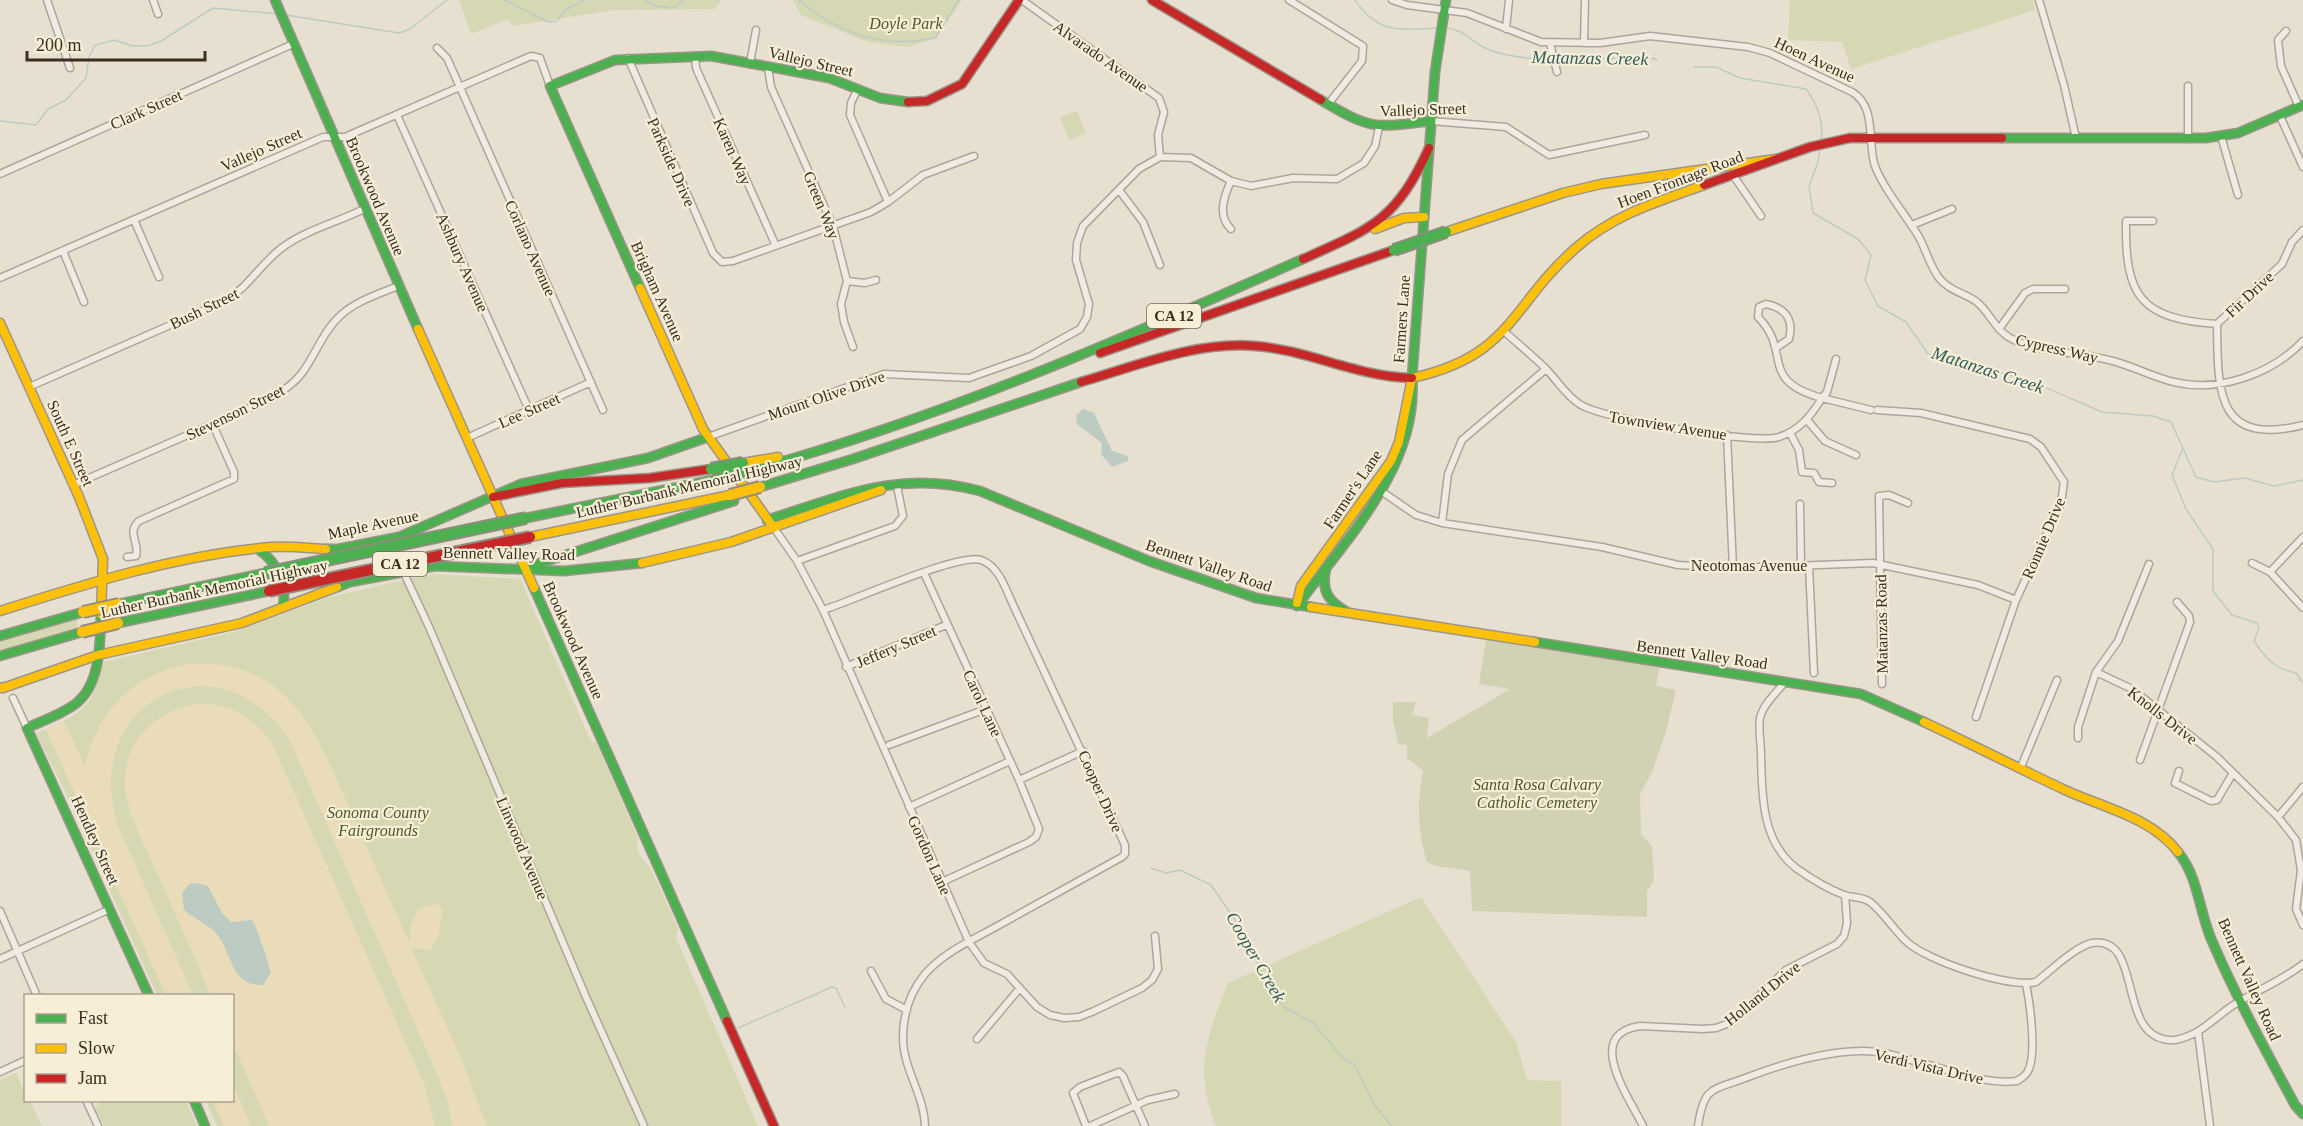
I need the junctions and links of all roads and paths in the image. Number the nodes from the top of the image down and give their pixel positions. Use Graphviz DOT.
graph roads {
  1 [pos="47,0"];
  2 [pos="153,0"];
  3 [pos="1021,0"];
  4 [pos="1152,0"];
  5 [pos="1289,0"];
  6 [pos="1392,0"];
  7 [pos="1509,0"];
  8 [pos="1585,0"];
  9 [pos="2039,0"];
  10 [pos="275,2"];
  11 [pos="1445,4"];
  12 [pos="158,15"];
  13 [pos="1506,29"];
  14 [pos="756,30"];
  15 [pos="2286,31"];
  16 [pos="1550,43"];
  17 [pos="1584,43"];
  18 [pos="293,44"];
  19 [pos="437,48"];
  20 [pos="536,56"];
  21 [pos="695,56"];
  22 [pos="628,58"];
  23 [pos="750,63"];
  24 [pos="768,66"];
  25 [pos="70,68"];
  26 [pos="1556,69"];
  27 [pos="550,86"];
  28 [pos="2188,86"];
  29 [pos="459,87"];
  30 [pos="858,88"];
  31 [pos="1329,104"];
  32 [pos="2301,106"];
  33 [pos="398,115"];
  34 [pos="2280,116"];
  35 [pos="1431,121"];
  36 [pos="1378,127"];
  37 [pos="1645,135"];
  38 [pos="2221,136"];
  39 [pos="334,137"];
  40 [pos="1871,138"];
  41 [pos="2076,138"];
  42 [pos="2188,139"];
  43 [pos="1429,148"];
  44 [pos="974,156"];
  45 [pos="1160,157"];
  46 [pos="1776,159"];
  47 [pos="2303,167"];
  48 [pos="0,174"];
  49 [pos="1733,175"];
  50 [pos="1231,181"];
  51 [pos="1119,190"];
  52 [pos="2238,195"];
  53 [pos="888,202"];
  54 [pos="364,209"];
  55 [pos="1952,209"];
  56 [pos="1761,216"];
  57 [pos="1424,217"];
  58 [pos="134,220"];
  59 [pos="2153,221"];
  60 [pos="1912,225"];
  61 [pos="833,226"];
  62 [pos="1231,229"];
  63 [pos="2303,230"];
  64 [pos="1352,237"];
  65 [pos="776,246"];
  66 [pos="63,251"];
  67 [pos="1160,265"];
  68 [pos="159,277"];
  69 [pos="0,278"];
  70 [pos="876,280"];
  71 [pos="848,281"];
  72 [pos="398,286"];
  73 [pos="2065,289"];
  74 [pos="84,302"];
  75 [pos="2217,324"];
  76 [pos="0,325"];
  77 [pos="1999,329"];
  78 [pos="1505,332"];
  79 [pos="2303,341"];
  80 [pos="853,347"];
  81 [pos="1776,348"];
  82 [pos="1836,359"];
  83 [pos="1546,369"];
  84 [pos="1412,378"];
  85 [pos="591,382"];
  86 [pos="2218,383"];
  87 [pos="29,387"];
  88 [pos="992,388"];
  89 [pos="1822,398"];
  90 [pos="529,410"];
  91 [pos="603,410"];
  92 [pos="1808,420"];
  93 [pos="213,425"];
  94 [pos="2303,425"];
  95 [pos="1790,433"];
  96 [pos="1726,435"];
  97 [pos="708,437"];
  98 [pos="467,438"];
  99 [pos="1856,455"];
  100 [pos="746,467"];
  101 [pos="915,481"];
  102 [pos="1832,483"];
  103 [pos="73,485"];
  104 [pos="897,486"];
  105 [pos="1381,491"];
  106 [pos="493,497"];
  107 [pos="732,498"];
  108 [pos="1908,503"];
  109 [pos="1800,504"];
  110 [pos="1442,522"];
  111 [pos="770,524"];
  112 [pos="2303,537"];
  113 [pos="258,548"];
  114 [pos="127,557"];
  115 [pos="797,561"];
  116 [pos="2252,562"];
  117 [pos="1327,563"];
  118 [pos="1880,564"];
  119 [pos="2148,564"];
  120 [pos="1801,566"];
  121 [pos="1809,566"];
  122 [pos="1733,567"];
  123 [pos="525,568"];
  124 [pos="403,571"];
  125 [pos="2270,572"];
  126 [pos="924,573"];
  127 [pos="102,579"];
  128 [pos="2016,600"];
  129 [pos="2176,602"];
  130 [pos="1297,606"];
  131 [pos="283,607"];
  132 [pos="2303,608"];
  133 [pos="824,610"];
  134 [pos="0,611"];
  135 [pos="1353,615"];
  136 [pos="946,625"];
  137 [pos="0,636"];
  138 [pos="98,655"];
  139 [pos="0,656"];
  140 [pos="846,667"];
  141 [pos="2096,672"];
  142 [pos="1814,673"];
  143 [pos="2056,680"];
  144 [pos="1786,681"];
  145 [pos="1882,684"];
  146 [pos="3,688"];
  147 [pos="14,698"];
  148 [pos="986,709"];
  149 [pos="2158,711"];
  150 [pos="1976,717"];
  151 [pos="27,728"];
  152 [pos="2078,738"];
  153 [pos="889,744"];
  154 [pos="1083,751"];
  155 [pos="2140,760"];
  156 [pos="1010,761"];
  157 [pos="2021,767"];
  158 [pos="2179,771"];
  159 [pos="2233,773"];
  160 [pos="1019,780"];
  161 [pos="2303,787"];
  162 [pos="909,807"];
  163 [pos="2278,817"];
  164 [pos="942,882"];
  165 [pos="1845,895"];
  166 [pos="2301,897"];
  167 [pos="110,909"];
  168 [pos="0,911"];
  169 [pos="2303,925"];
  170 [pos="1155,936"];
  171 [pos="969,942"];
  172 [pos="17,951"];
  173 [pos="0,959"];
  174 [pos="2303,964"];
  175 [pos="871,971"];
  176 [pos="2026,984"];
  177 [pos="1020,988"];
  178 [pos="37,994"];
  179 [pos="148,994"];
  180 [pos="2240,1001"];
  181 [pos="907,1010"];
  182 [pos="2198,1032"];
  183 [pos="977,1039"];
  184 [pos="24,1061"];
  185 [pos="0,1072"];
  186 [pos="1175,1094"];
  187 [pos="86,1102"];
  188 [pos="194,1102"];
  189 [pos="1136,1105"];
  190 [pos="2303,1114"];
  191 [pos="98,1126"];
  192 [pos="205,1126"];
  193 [pos="644,1126"];
  194 [pos="774,1126"];
  195 [pos="924,1126"];
  196 [pos="1088,1126"];
  197 [pos="1145,1126"];
  198 [pos="1643,1126"];
  199 [pos="1698,1126"];
  200 [pos="2210,1126"];
  1 -- 25 [label="street"];
  2 -- 12 [label="street"];
  3 -- 30 [label="main road, Vallejo Street"];
  3 -- 45 [label="street, Alvarado Avenue"];
  4 -- 31 [label="main road, Vallejo Street"];
  5 -- 31 [label="street"];
  6 -- 11 [label="street, Hoen Avenue"];
  7 -- 13 [label="street"];
  8 -- 17 [label="street"];
  9 -- 41 [label="street"];
  10 -- 18 [label="main road, Brookwood Avenue"];
  11 -- 13 [label="street, Hoen Avenue"];
  11 -- 35 [label="main road, Farmers Lane / CA 12"];
  13 -- 16 [label="street, Hoen Avenue"];
  14 -- 23 [label="street"];
  15 -- 32 [label="street"];
  16 -- 17 [label="street, Hoen Avenue"];
  16 -- 26 [label="street"];
  17 -- 40 [label="street, Hoen Avenue"];
  18 -- 39 [label="main road, Brookwood Avenue"];
  18 -- 48 [label="street, Clark Street"];
  19 -- 29 [label="street, Corlano Avenue"];
  20 -- 27 [label="street, Brigham Avenue"];
  20 -- 29 [label="street, Vallejo Street"];
  21 -- 22 [label="main road, Vallejo Street"];
  21 -- 23 [label="main road, Vallejo Street"];
  21 -- 65 [label="street, Karen Way"];
  22 -- 27 [label="main road, Vallejo Street"];
  22 -- 65 [label="street, Parkside Drive"];
  23 -- 24 [label="main road, Vallejo Street"];
  24 -- 30 [label="main road, Vallejo Street"];
  24 -- 61 [label="street, Green Way"];
  27 -- 97 [label="main road, Brigham Avenue"];
  28 -- 42 [label="street"];
  29 -- 33 [label="street, Vallejo Street"];
  29 -- 85 [label="street, Corlano Avenue"];
  30 -- 53 [label="street"];
  31 -- 36 [label="main road, Vallejo Street"];
  32 -- 34 [label="main road"];
  33 -- 39 [label="street, Vallejo Street"];
  33 -- 90 [label="street, Ashbury Avenue"];
  34 -- 38 [label="main road"];
  34 -- 47 [label="street"];
  35 -- 36 [label="main road, Vallejo Street"];
  35 -- 37 [label="street, Vallejo Street"];
  35 -- 43 [label="main road, Farmers Lane / CA 12"];
  36 -- 50 [label="street"];
  38 -- 42 [label="main road"];
  38 -- 52 [label="street"];
  39 -- 54 [label="main road, Brookwood Avenue"];
  39 -- 58 [label="street, Vallejo Street"];
  40 -- 41 [label="main road"];
  40 -- 46 [label="main road, Hoen Frontage Road"];
  40 -- 60 [label="street, Cypress Way"];
  41 -- 42 [label="main road"];
  43 -- 57 [label="main road, Farmers Lane / CA 12"];
  43 -- 64 [label="main road, CA 12"];
  44 -- 53 [label="street"];
  45 -- 50 [label="street"];
  45 -- 51 [label="street, Mount Olive Drive"];
  46 -- 49 [label="main road, Hoen Frontage Road"];
  46 -- 88 [label="main road, bridge"];
  49 -- 56 [label="street"];
  49 -- 78 [label="main road, Hoen Frontage Road"];
  50 -- 62 [label="street"];
  51 -- 67 [label="street"];
  51 -- 97 [label="street, Mount Olive Drive"];
  53 -- 61 [label="street"];
  54 -- 72 [label="main road, Brookwood Avenue"];
  54 -- 87 [label="street, Bush Street"];
  55 -- 60 [label="street"];
  57 -- 64 [label="main road"];
  57 -- 84 [label="main road, Farmers Lane / CA 12"];
  58 -- 66 [label="street, Vallejo Street"];
  58 -- 68 [label="street"];
  59 -- 75 [label="street, Fir Drive"];
  60 -- 77 [label="street, Cypress Way"];
  61 -- 65 [label="street"];
  61 -- 71 [label="street, Green Way"];
  63 -- 75 [label="street, Fir Drive"];
  64 -- 88 [label="main road, CA 12"];
  66 -- 69 [label="street, Vallejo Street"];
  66 -- 74 [label="street"];
  70 -- 71 [label="street"];
  71 -- 80 [label="street, Green Way"];
  72 -- 93 [label="street, Stevenson Street"];
  72 -- 98 [label="main road, Brookwood Avenue"];
  73 -- 77 [label="street"];
  75 -- 86 [label="street"];
  76 -- 87 [label="main road, South E Street"];
  77 -- 86 [label="street, Cypress Way"];
  78 -- 83 [label="street, Townview Avenue"];
  78 -- 84 [label="main road, Hoen Frontage Road"];
  79 -- 86 [label="street, Cypress Way"];
  81 -- 81 [label="street"];
  81 -- 89 [label="street"];
  82 -- 89 [label="street, Townview Avenue"];
  83 -- 96 [label="street, Townview Avenue"];
  83 -- 110 [label="street"];
  84 -- 105 [label="main road, Farmers Lane"];
  84 -- 107 [label="main road, Luther Burbank Memorial Highway / CA 12, bridge"];
  84 -- 130 [label="main road, Farmer's Lane"];
  85 -- 90 [label="street, Lee Street"];
  85 -- 91 [label="street, Corlano Avenue"];
  86 -- 94 [label="street"];
  87 -- 103 [label="main road, South E Street"];
  88 -- 100 [label="main road, Luther Burbank Memorial Highway / CA 12"];
  89 -- 92 [label="street, Townview Avenue"];
  89 -- 128 [label="street, Ronnie Drive"];
  90 -- 98 [label="street, Lee Street"];
  92 -- 95 [label="street, Townview Avenue"];
  92 -- 99 [label="street"];
  93 -- 103 [label="street, Stevenson Street"];
  93 -- 114 [label="street"];
  95 -- 96 [label="street, Townview Avenue"];
  95 -- 102 [label="street"];
  96 -- 122 [label="street"];
  97 -- 106 [label="main road, Maple Avenue"];
  97 -- 111 [label="main road, Brigham Avenue"];
  98 -- 106 [label="main road, Brookwood Avenue"];
  100 -- 106 [label="main road, bridge"];
  100 -- 137 [label="main road, Luther Burbank Memorial Highway / CA 12, bridge"];
  101 -- 104 [label="main road, Bennett Valley Road"];
  101 -- 111 [label="main road, Bennett Valley Road"];
  101 -- 130 [label="main road, Bennett Valley Road"];
  103 -- 127 [label="main road, South E Street"];
  104 -- 111 [label="main road, Bennett Valley Road"];
  104 -- 115 [label="street"];
  105 -- 110 [label="street, Neotomas Avenue"];
  105 -- 117 [label="main road, Farmers Lane"];
  106 -- 113 [label="main road, Maple Avenue"];
  106 -- 123 [label="main road, Brookwood Avenue"];
  107 -- 123 [label="main road"];
  107 -- 139 [label="main road, Luther Burbank Memorial Highway / CA 12, bridge"];
  108 -- 118 [label="street, Matanzas Road"];
  109 -- 120 [label="street"];
  110 -- 122 [label="street, Neotomas Avenue"];
  111 -- 115 [label="street, Gordon Lane"];
  111 -- 123 [label="main road, Bennett Valley Road"];
  112 -- 125 [label="street"];
  113 -- 127 [label="main road, Maple Avenue"];
  113 -- 131 [label="main road"];
  115 -- 133 [label="street, Gordon Lane"];
  116 -- 125 [label="street"];
  117 -- 130 [label="main road, Farmers Lane"];
  117 -- 135 [label="main road"];
  118 -- 121 [label="street, Neotomas Avenue"];
  118 -- 128 [label="street, Neotomas Avenue"];
  118 -- 145 [label="street, Matanzas Road"];
  119 -- 141 [label="street"];
  120 -- 121 [label="street, Neotomas Avenue"];
  120 -- 122 [label="street, Neotomas Avenue"];
  121 -- 142 [label="street"];
  123 -- 124 [label="main road, Bennett Valley Road"];
  123 -- 194 [label="main road, Brookwood Avenue"];
  124 -- 131 [label="main road, Bennett Valley Road"];
  124 -- 193 [label="street, Linwood Avenue"];
  125 -- 132 [label="street"];
  126 -- 133 [label="street, Cooper Drive"];
  126 -- 136 [label="street, Carol Lane"];
  126 -- 154 [label="street, Cooper Drive"];
  127 -- 134 [label="main road, Maple Avenue"];
  127 -- 138 [label="main road, South E Street"];
  128 -- 150 [label="street, Ronnie Drive"];
  129 -- 149 [label="street"];
  130 -- 135 [label="main road, Bennett Valley Road"];
  131 -- 138 [label="main road, Bennett Valley Road"];
  133 -- 140 [label="street, Gordon Lane"];
  135 -- 144 [label="main road, Bennett Valley Road"];
  136 -- 140 [label="street, Jeffery Street"];
  136 -- 148 [label="street, Carol Lane"];
  138 -- 146 [label="main road, Bennett Valley Road"];
  138 -- 151 [label="main road, South E Street"];
  140 -- 162 [label="street, Gordon Lane"];
  141 -- 149 [label="street, Knolls Drive"];
  141 -- 152 [label="street"];
  143 -- 157 [label="street"];
  144 -- 157 [label="main road, Bennett Valley Road"];
  144 -- 165 [label="street"];
  147 -- 151 [label="street, Hendley Street"];
  148 -- 153 [label="street"];
  148 -- 156 [label="street, Carol Lane"];
  149 -- 155 [label="street"];
  149 -- 159 [label="street, Knolls Drive"];
  151 -- 167 [label="main road, Hendley Street"];
  154 -- 160 [label="street"];
  154 -- 171 [label="street, Cooper Drive"];
  156 -- 160 [label="street, Carol Lane"];
  156 -- 162 [label="street"];
  157 -- 180 [label="main road, Bennett Valley Road"];
  158 -- 159 [label="street"];
  159 -- 163 [label="street, Knolls Drive"];
  160 -- 164 [label="street, Carol Lane"];
  161 -- 163 [label="street"];
  162 -- 164 [label="street, Gordon Lane"];
  163 -- 166 [label="street, Knolls Drive"];
  164 -- 171 [label="street, Gordon Lane"];
  165 -- 176 [label="street"];
  165 -- 198 [label="street, Holland Drive"];
  166 -- 169 [label="street, Knolls Drive"];
  167 -- 172 [label="street"];
  167 -- 179 [label="main road, Hendley Street"];
  168 -- 172 [label="street"];
  170 -- 177 [label="street, Gordon Lane"];
  171 -- 177 [label="street, Gordon Lane"];
  171 -- 181 [label="street, Cooper Drive"];
  172 -- 173 [label="street"];
  172 -- 178 [label="street"];
  174 -- 180 [label="street"];
  175 -- 181 [label="street"];
  176 -- 182 [label="street"];
  176 -- 199 [label="street, Verdi Vista Drive"];
  177 -- 183 [label="street"];
  180 -- 182 [label="street"];
  180 -- 190 [label="main road, Bennett Valley Road"];
  181 -- 195 [label="street, Cooper Drive"];
  182 -- 200 [label="street"];
  184 -- 185 [label="street"];
  186 -- 189 [label="street"];
  187 -- 191 [label="street"];
  188 -- 192 [label="main road"];
  189 -- 196 [label="street"];
  189 -- 196 [label="street"];
  189 -- 197 [label="street"];
}
